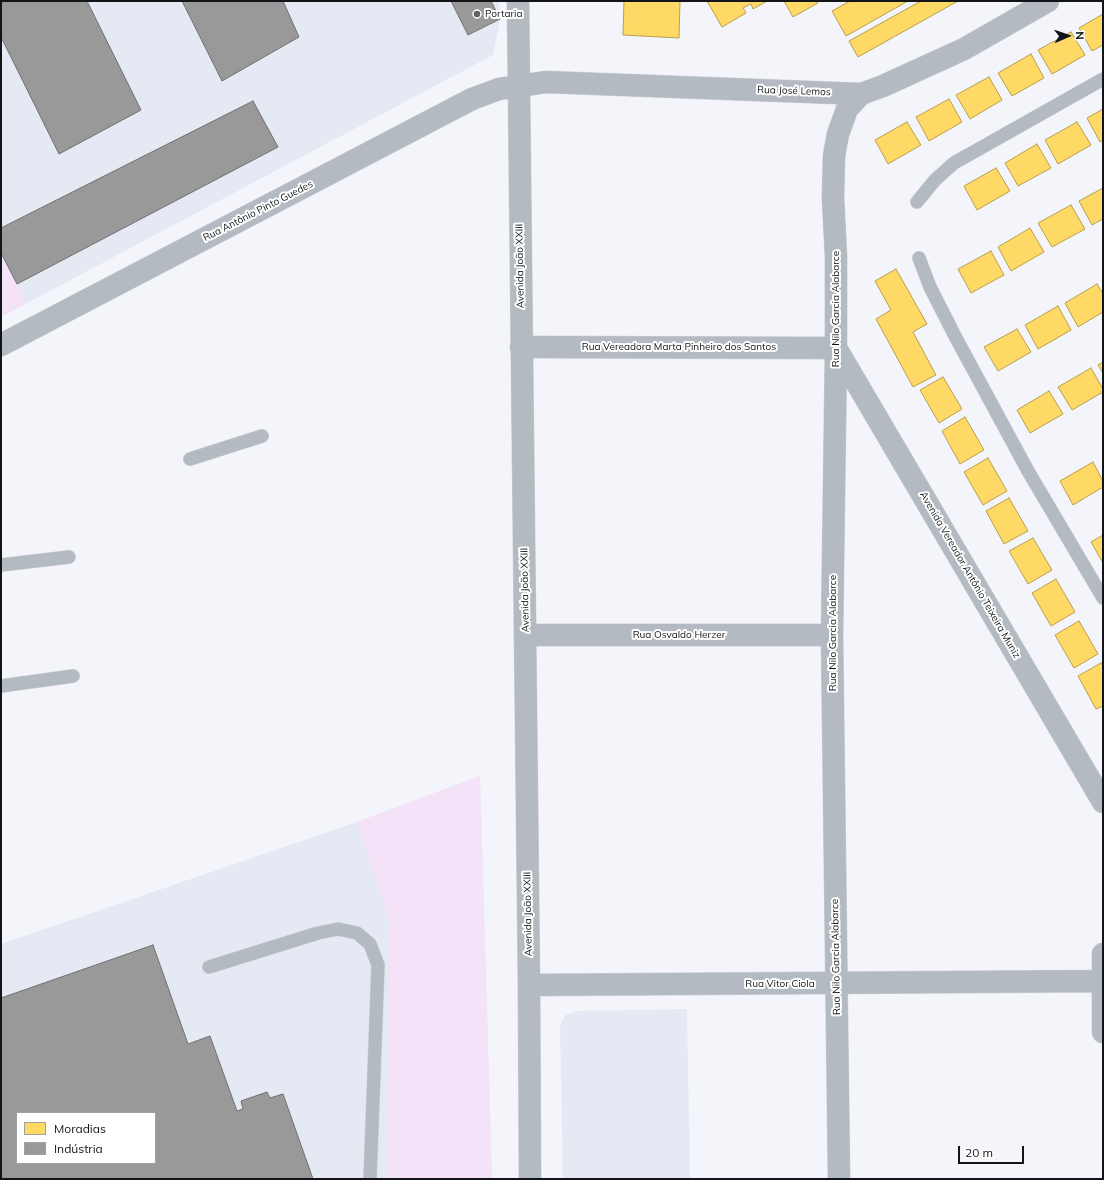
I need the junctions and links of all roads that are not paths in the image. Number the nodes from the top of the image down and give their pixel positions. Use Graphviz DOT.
graph roads {
  1 [pos="518,1"];
  2 [pos="1048,1"];
  3 [pos="1103,79"];
  4 [pos="518,85"];
  5 [pos="862,94"];
  6 [pos="917,202"];
  7 [pos="919,258"];
  8 [pos="1,345"];
  9 [pos="521,347"];
  10 [pos="836,348"];
  11 [pos="262,436"];
  12 [pos="190,459"];
  13 [pos="69,557"];
  14 [pos="1,565"];
  15 [pos="1103,598"];
  16 [pos="525,635"];
  17 [pos="832,635"];
  18 [pos="73,676"];
  19 [pos="1,686"];
  20 [pos="1103,802"];
  21 [pos="1103,954"];
  22 [pos="209,967"];
  23 [pos="1103,981"];
  24 [pos="836,984"];
  25 [pos="529,985"];
  26 [pos="1103,1032"];
  27 [pos="370,1179"];
  28 [pos="530,1179"];
  29 [pos="839,1179"];
  1 -- 4 [label="main road, Avenida João XXIII"];
  2 -- 5 [label="street, Rua José Lemos"];
  3 -- 6 [label="lane"];
  4 -- 5 [label="street, Rua José Lemos"];
  4 -- 8 [label="street, Rua Antônio Pinto Guedes"];
  4 -- 9 [label="main road, Avenida João XXIII"];
  5 -- 10 [label="street, Rua Nilo Garcia Alabarce"];
  7 -- 15 [label="lane"];
  9 -- 10 [label="street, Rua Vereadora Marta Pinheiro dos Santos"];
  9 -- 16 [label="main road, Avenida João XXIII"];
  10 -- 17 [label="street, Rua Nilo Garcia Alabarce"];
  10 -- 20 [label="street, Avenida Vereador Antônio Teixeira Muniz"];
  11 -- 12 [label="lane"];
  13 -- 14 [label="lane"];
  16 -- 17 [label="street, Rua Osvaldo Herzer"];
  16 -- 25 [label="main road, Avenida João XXIII"];
  17 -- 24 [label="street, Rua Nilo Garcia Alabarce"];
  18 -- 19 [label="lane"];
  21 -- 23 [label="street"];
  22 -- 27 [label="lane"];
  23 -- 24 [label="street, Rua Vitor Ciola"];
  23 -- 26 [label="street"];
  24 -- 25 [label="street, Rua Vitor Ciola"];
  24 -- 29 [label="street, Rua Nilo Garcia Alabarce"];
  25 -- 28 [label="main road, Avenida João XXIII"];
}
